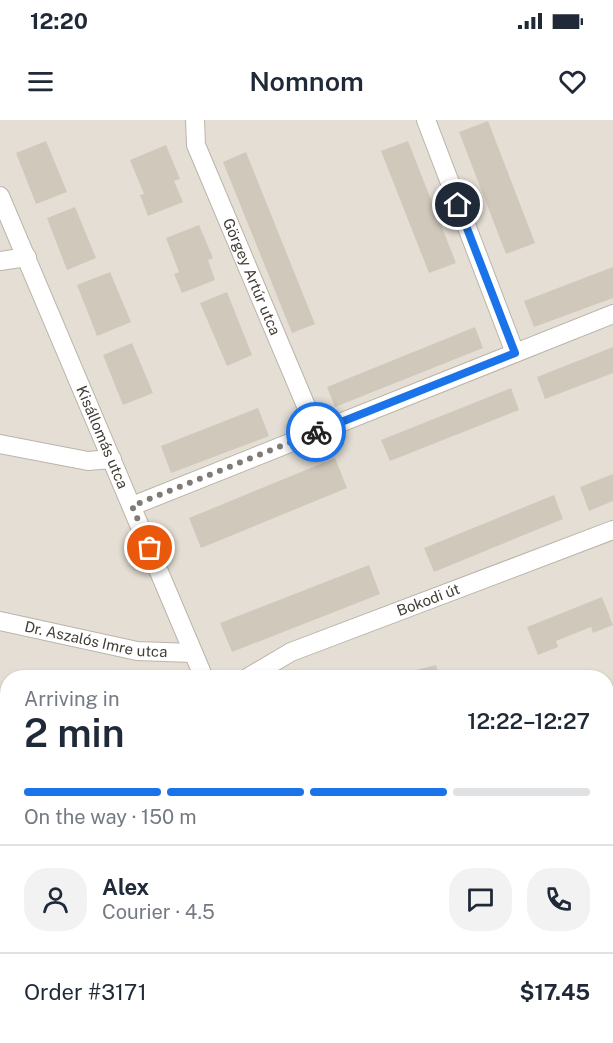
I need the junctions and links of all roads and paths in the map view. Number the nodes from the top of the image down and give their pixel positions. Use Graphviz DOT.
graph roads {
  1 [pos="195,120"];
  2 [pos="426,120"];
  3 [pos="0,196"];
  4 [pos="27,257"];
  5 [pos="0,261"];
  6 [pos="613,314"];
  7 [pos="515,353"];
  8 [pos="317,432"];
  9 [pos="0,444"];
  10 [pos="112,459"];
  11 [pos="132,506"];
  12 [pos="613,530"];
  13 [pos="0,621"];
  14 [pos="193,653"];
  15 [pos="200,670"];
  16 [pos="261,670"];
  1 -- 8 [label="street, Görgey Artúr utca"];
  2 -- 7 [label="street"];
  3 -- 4 [label="street, Kisállomás utca"];
  4 -- 5 [label="street"];
  4 -- 10 [label="street, Kisállomás utca"];
  6 -- 7 [label="street"];
  7 -- 8 [label="street"];
  8 -- 11 [label="street"];
  9 -- 10 [label="street"];
  10 -- 11 [label="street, Kisállomás utca"];
  11 -- 14 [label="street, Kisállomás utca"];
  12 -- 16 [label="street, Bokodi út"];
  13 -- 14 [label="street, Dr. Aszalós Imre utca"];
  14 -- 15 [label="street, Kisállomás utca"];
}
